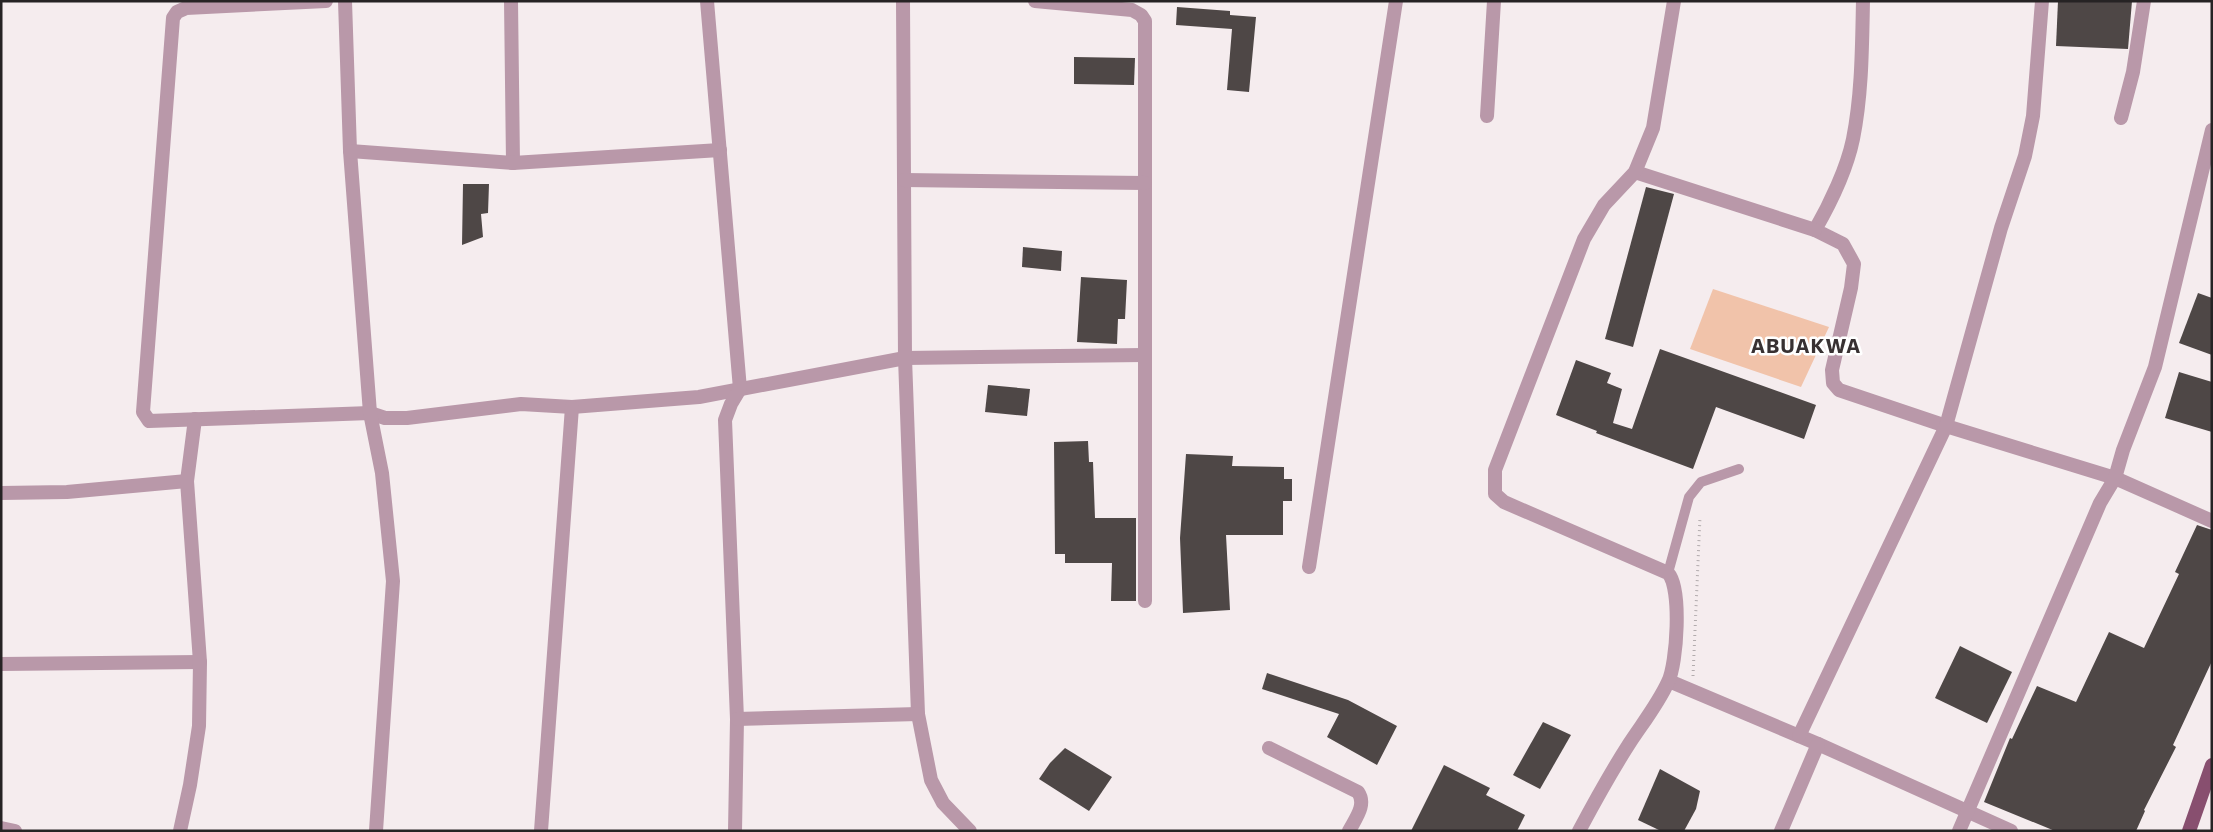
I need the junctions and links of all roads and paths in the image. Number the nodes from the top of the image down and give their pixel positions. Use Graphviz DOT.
graph roads {
  1 [pos="326,1"];
  2 [pos="346,1"];
  3 [pos="511,1"];
  4 [pos="706,1"];
  5 [pos="904,1"];
  6 [pos="1035,1"];
  7 [pos="1396,1"];
  8 [pos="1494,1"];
  9 [pos="1674,1"];
  10 [pos="1863,1"];
  11 [pos="2042,1"];
  12 [pos="2144,1"];
  13 [pos="1487,116"];
  14 [pos="2121,118"];
  15 [pos="2212,130"];
  16 [pos="720,150"];
  17 [pos="350,151"];
  18 [pos="513,163"];
  19 [pos="1634,172"];
  20 [pos="904,180"];
  21 [pos="1144,183"];
  22 [pos="1815,230"];
  23 [pos="1144,354"];
  24 [pos="905,358"];
  25 [pos="740,389"];
  26 [pos="572,407"];
  27 [pos="370,413"];
  28 [pos="196,419"];
  29 [pos="1946,426"];
  30 [pos="1739,469"];
  31 [pos="2116,478"];
  32 [pos="188,481"];
  33 [pos="1,492"];
  34 [pos="1700,512"];
  35 [pos="2212,521"];
  36 [pos="1309,567"];
  37 [pos="1668,574"];
  38 [pos="1145,601"];
  39 [pos="200,662"];
  40 [pos="1,664"];
  41 [pos="1669,681"];
  42 [pos="1693,691"];
  43 [pos="918,714"];
  44 [pos="737,719"];
  45 [pos="1799,736"];
  46 [pos="1818,744"];
  47 [pos="1269,748"];
  48 [pos="2212,765"];
  49 [pos="1967,812"];
  50 [pos="1,828"];
  51 [pos="15,831"];
  52 [pos="180,831"];
  53 [pos="376,831"];
  54 [pos="542,831"];
  55 [pos="735,831"];
  56 [pos="970,831"];
  57 [pos="1349,831"];
  58 [pos="1579,831"];
  59 [pos="1781,831"];
  60 [pos="1959,831"];
  61 [pos="2011,831"];
  62 [pos="2189,831"];
  1 -- 28 [label="street"];
  2 -- 17 [label="street"];
  3 -- 18 [label="street"];
  4 -- 16 [label="street"];
  5 -- 20 [label="street"];
  6 -- 21 [label="street"];
  7 -- 36 [label="street"];
  8 -- 13 [label="street"];
  9 -- 19 [label="street"];
  10 -- 22 [label="street"];
  11 -- 29 [label="street"];
  12 -- 14 [label="street"];
  15 -- 31 [label="street"];
  16 -- 18 [label="street"];
  16 -- 25 [label="street"];
  17 -- 18 [label="street"];
  17 -- 27 [label="street"];
  19 -- 22 [label="street"];
  19 -- 37 [label="street"];
  20 -- 21 [label="street"];
  20 -- 24 [label="street"];
  21 -- 23 [label="street"];
  22 -- 29 [label="street"];
  23 -- 24 [label="street"];
  23 -- 38 [label="street"];
  24 -- 25 [label="street"];
  24 -- 43 [label="street"];
  25 -- 26 [label="street"];
  25 -- 44 [label="street"];
  26 -- 27 [label="street"];
  26 -- 54 [label="street"];
  27 -- 28 [label="street"];
  27 -- 53 [label="street"];
  28 -- 32 [label="street"];
  29 -- 31 [label="street"];
  29 -- 45 [label="street"];
  30 -- 37 [label="lane"];
  31 -- 35 [label="street"];
  31 -- 49 [label="street"];
  32 -- 33 [label="street"];
  32 -- 39 [label="street"];
  34 -- 42 [label="path"];
  37 -- 41 [label="street"];
  39 -- 40 [label="street"];
  39 -- 52 [label="street"];
  41 -- 42 [label="street"];
  41 -- 58 [label="street"];
  42 -- 45 [label="street"];
  43 -- 44 [label="street"];
  43 -- 56 [label="street"];
  44 -- 55 [label="street"];
  45 -- 46 [label="street"];
  46 -- 49 [label="street"];
  46 -- 59 [label="street"];
  47 -- 57 [label="street"];
  48 -- 62 [label="main road"];
  49 -- 60 [label="street"];
  49 -- 61 [label="street"];
  50 -- 51 [label="street"];
}
